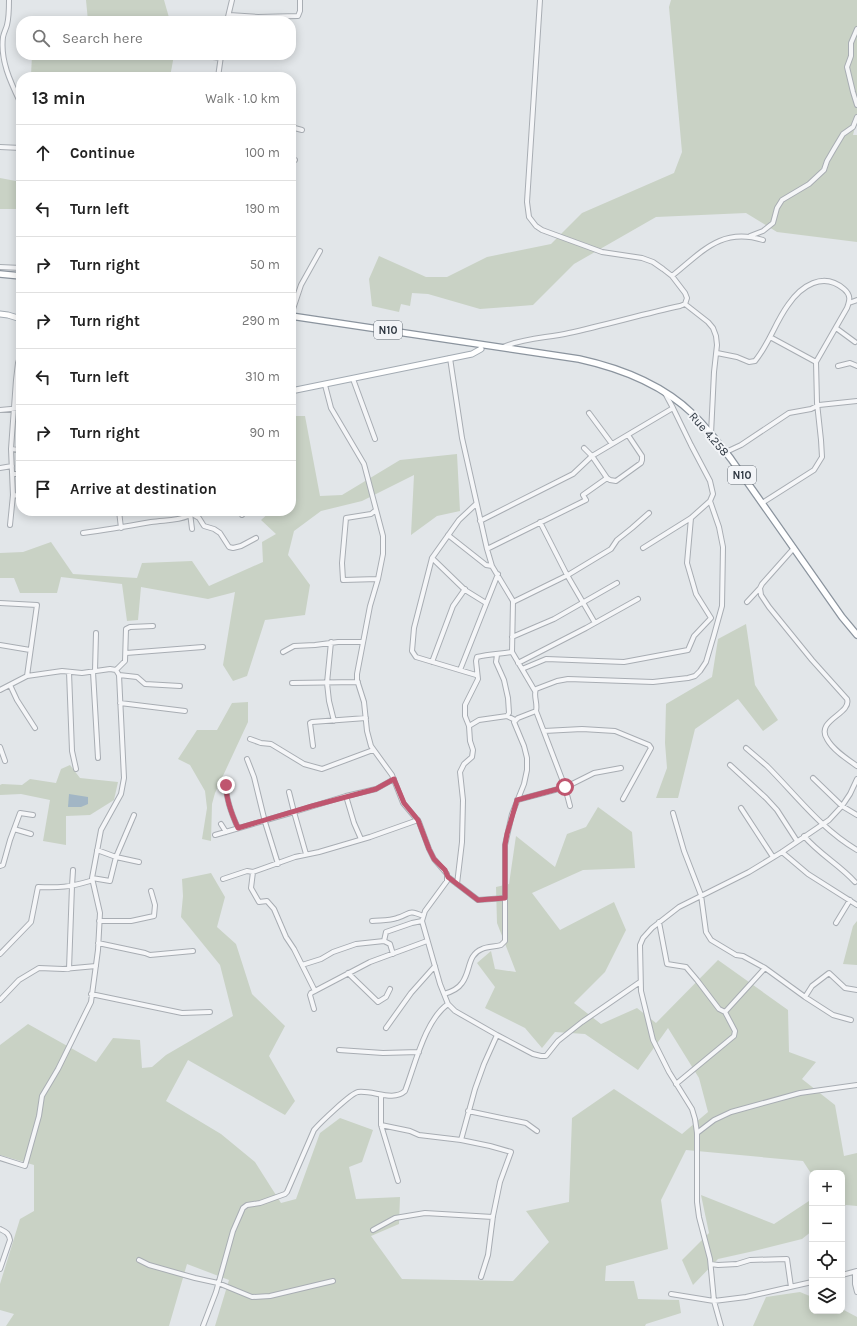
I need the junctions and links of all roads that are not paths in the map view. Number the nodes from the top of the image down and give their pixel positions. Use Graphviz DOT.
graph roads {
  1 [pos="9,0"];
  2 [pos="232,0"];
  3 [pos="300,0"];
  4 [pos="540,0"];
  5 [pos="229,15"];
  6 [pos="244,16"];
  7 [pos="296,16"];
  8 [pos="857,28"];
  9 [pos="2,59"];
  10 [pos="220,60"];
  11 [pos="219,72"];
  12 [pos="16,94"];
  13 [pos="857,105"];
  14 [pos="857,117"];
  15 [pos="296,128"];
  16 [pos="855,128"];
  17 [pos="302,130"];
  18 [pos="0,146"];
  19 [pos="16,148"];
  20 [pos="750,236"];
  21 [pos="763,240"];
  22 [pos="320,251"];
  23 [pos="0,267"];
  24 [pos="16,268"];
  25 [pos="0,274"];
  26 [pos="16,276"];
  27 [pos="672,276"];
  28 [pos="296,300"];
  29 [pos="857,300"];
  30 [pos="849,303"];
  31 [pos="685,304"];
  32 [pos="0,314"];
  33 [pos="296,316"];
  34 [pos="16,317"];
  35 [pos="836,328"];
  36 [pos="770,338"];
  37 [pos="855,342"];
  38 [pos="483,347"];
  39 [pos="503,347"];
  40 [pos="716,354"];
  41 [pos="450,358"];
  42 [pos="816,362"];
  43 [pos="838,366"];
  44 [pos="857,366"];
  45 [pos="353,379"];
  46 [pos="325,384"];
  47 [pos="16,386"];
  48 [pos="296,390"];
  49 [pos="664,392"];
  50 [pos="857,401"];
  51 [pos="817,406"];
  52 [pos="14,408"];
  53 [pos="673,408"];
  54 [pos="0,410"];
  55 [pos="589,413"];
  56 [pos="711,434"];
  57 [pos="628,435"];
  58 [pos="375,439"];
  59 [pos="612,444"];
  60 [pos="584,448"];
  61 [pos="11,449"];
  62 [pos="16,450"];
  63 [pos="726,452"];
  64 [pos="592,456"];
  65 [pos="12,466"];
  66 [pos="0,468"];
  67 [pos="13,474"];
  68 [pos="607,478"];
  69 [pos="13,495"];
  70 [pos="16,495"];
  71 [pos="710,501"];
  72 [pos="762,502"];
  73 [pos="476,504"];
  74 [pos="376,510"];
  75 [pos="649,513"];
  76 [pos="120,516"];
  77 [pos="188,516"];
  78 [pos="191,516"];
  79 [pos="196,516"];
  80 [pos="691,518"];
  81 [pos="480,521"];
  82 [pos="540,522"];
  83 [pos="10,525"];
  84 [pos="121,528"];
  85 [pos="192,529"];
  86 [pos="83,532"];
  87 [pos="448,535"];
  88 [pos="256,538"];
  89 [pos="643,548"];
  90 [pos="794,548"];
  91 [pos="486,549"];
  92 [pos="432,558"];
  93 [pos="492,566"];
  94 [pos="498,574"];
  95 [pos="567,575"];
  96 [pos="378,578"];
  97 [pos="617,583"];
  98 [pos="760,588"];
  99 [pos="465,589"];
  100 [pos="638,598"];
  101 [pos="0,602"];
  102 [pos="513,602"];
  103 [pos="583,602"];
  104 [pos="747,602"];
  105 [pos="486,603"];
  106 [pos="595,622"];
  107 [pos="153,626"];
  108 [pos="96,633"];
  109 [pos="857,635"];
  110 [pos="512,637"];
  111 [pos="332,642"];
  112 [pos="362,642"];
  113 [pos="0,645"];
  114 [pos="203,647"];
  115 [pos="30,650"];
  116 [pos="283,652"];
  117 [pos="512,652"];
  118 [pos="126,653"];
  119 [pos="497,655"];
  120 [pos="432,662"];
  121 [pos="518,662"];
  122 [pos="522,668"];
  123 [pos="116,670"];
  124 [pos="460,670"];
  125 [pos="94,671"];
  126 [pos="69,672"];
  127 [pos="119,675"];
  128 [pos="476,675"];
  129 [pos="27,676"];
  130 [pos="358,682"];
  131 [pos="292,683"];
  132 [pos="327,683"];
  133 [pos="10,685"];
  134 [pos="180,686"];
  135 [pos="0,690"];
  136 [pos="535,691"];
  137 [pos="120,703"];
  138 [pos="185,710"];
  139 [pos="536,711"];
  140 [pos="507,716"];
  141 [pos="366,718"];
  142 [pos="515,720"];
  143 [pos="334,721"];
  144 [pos="469,726"];
  145 [pos="35,728"];
  146 [pos="544,732"];
  147 [pos="250,739"];
  148 [pos="313,746"];
  149 [pos="0,747"];
  150 [pos="746,748"];
  151 [pos="373,750"];
  152 [pos="98,758"];
  153 [pos="247,759"];
  154 [pos="4,761"];
  155 [pos="730,765"];
  156 [pos="857,766"];
  157 [pos="621,768"];
  158 [pos="76,769"];
  159 [pos="813,778"];
  160 [pos="394,779"];
  161 [pos="857,779"];
  162 [pos="226,785"];
  163 [pos="565,787"];
  164 [pos="289,792"];
  165 [pos="346,796"];
  166 [pos="623,799"];
  167 [pos="517,800"];
  168 [pos="570,806"];
  169 [pos="842,806"];
  170 [pos="741,808"];
  171 [pos="294,812"];
  172 [pos="674,813"];
  173 [pos="33,814"];
  174 [pos="134,815"];
  175 [pos="857,815"];
  176 [pos="418,820"];
  177 [pos="264,821"];
  178 [pos="221,824"];
  179 [pos="823,824"];
  180 [pos="238,828"];
  181 [pos="14,830"];
  182 [pos="226,832"];
  183 [pos="30,834"];
  184 [pos="215,835"];
  185 [pos="804,836"];
  186 [pos="361,839"];
  187 [pos="797,841"];
  188 [pos="97,850"];
  189 [pos="857,850"];
  190 [pos="782,852"];
  191 [pos="306,854"];
  192 [pos="116,857"];
  193 [pos="773,857"];
  194 [pos="139,862"];
  195 [pos="278,863"];
  196 [pos="0,866"];
  197 [pos="73,870"];
  198 [pos="253,872"];
  199 [pos="448,877"];
  200 [pos="223,878"];
  201 [pos="91,879"];
  202 [pos="855,882"];
  203 [pos="457,884"];
  204 [pos="72,886"];
  205 [pos="151,891"];
  206 [pos="701,895"];
  207 [pos="505,898"];
  208 [pos="850,900"];
  209 [pos="857,905"];
  210 [pos="423,916"];
  211 [pos="99,921"];
  212 [pos="372,921"];
  213 [pos="422,921"];
  214 [pos="659,922"];
  215 [pos="836,923"];
  216 [pos="384,940"];
  217 [pos="427,941"];
  218 [pos="98,943"];
  219 [pos="193,951"];
  220 [pos="0,954"];
  221 [pos="393,954"];
  222 [pos="302,965"];
  223 [pos="96,966"];
  224 [pos="435,966"];
  225 [pos="765,968"];
  226 [pos="69,969"];
  227 [pos="348,973"];
  228 [pos="640,982"];
  229 [pos="390,989"];
  230 [pos="857,990"];
  231 [pos="315,991"];
  232 [pos="91,994"];
  233 [pos="444,994"];
  234 [pos="806,997"];
  235 [pos="0,1000"];
  236 [pos="448,1004"];
  237 [pos="314,1009"];
  238 [pos="210,1012"];
  239 [pos="725,1012"];
  240 [pos="850,1020"];
  241 [pos="386,1028"];
  242 [pos="497,1035"];
  243 [pos="339,1050"];
  244 [pos="419,1052"];
  245 [pos="676,1084"];
  246 [pos="857,1085"];
  247 [pos="381,1095"];
  248 [pos="468,1111"];
  249 [pos="381,1124"];
  250 [pos="538,1131"];
  251 [pos="696,1133"];
  252 [pos="461,1140"];
  253 [pos="0,1158"];
  254 [pos="398,1181"];
  255 [pos="493,1217"];
  256 [pos="0,1230"];
  257 [pos="373,1230"];
  258 [pos="140,1260"];
  259 [pos="711,1264"];
  260 [pos="0,1269"];
  261 [pos="856,1271"];
  262 [pos="845,1274"];
  263 [pos="481,1277"];
  264 [pos="333,1281"];
  265 [pos="218,1283"];
  266 [pos="809,1283"];
  267 [pos="791,1287"];
  268 [pos="857,1292"];
  269 [pos="671,1294"];
  270 [pos="714,1301"];
  271 [pos="203,1326"];
  272 [pos="721,1326"];
  1 -- 9 [label="street"];
  2 -- 5 [label="street"];
  3 -- 7 [label="street"];
  4 -- 27 [label="street"];
  5 -- 6 [label="street"];
  8 -- 13 [label="street"];
  9 -- 12 [label="street"];
  10 -- 11 [label="street"];
  14 -- 16 [label="street"];
  15 -- 17 [label="street"];
  16 -- 20 [label="street"];
  18 -- 19 [label="street"];
  20 -- 21 [label="street"];
  20 -- 27 [label="street"];
  22 -- 28 [label="street"];
  23 -- 24 [label="street"];
  25 -- 26 [label="highway"];
  27 -- 31 [label="street"];
  29 -- 30 [label="street"];
  30 -- 35 [label="street"];
  30 -- 36 [label="street"];
  31 -- 39 [label="street"];
  31 -- 40 [label="street"];
  32 -- 34 [label="main road"];
  33 -- 38 [label="highway, N10"];
  35 -- 37 [label="street"];
  35 -- 42 [label="street"];
  36 -- 40 [label="street"];
  36 -- 42 [label="street"];
  38 -- 39 [label="highway, Rue 4.258 / N10"];
  38 -- 41 [label="main road"];
  39 -- 49 [label="highway, Rue 4.258 / N10"];
  40 -- 56 [label="street"];
  41 -- 45 [label="main road"];
  41 -- 73 [label="street"];
  42 -- 51 [label="street"];
  43 -- 44 [label="street"];
  45 -- 46 [label="main road"];
  45 -- 58 [label="street"];
  46 -- 48 [label="main road"];
  46 -- 74 [label="street"];
  47 -- 52 [label="street"];
  49 -- 53 [label="street"];
  49 -- 56 [label="highway, Rue 4.258 / N10"];
  50 -- 51 [label="street"];
  51 -- 63 [label="street"];
  51 -- 72 [label="street"];
  52 -- 54 [label="street"];
  52 -- 61 [label="street"];
  53 -- 57 [label="street"];
  53 -- 71 [label="street"];
  55 -- 59 [label="street"];
  56 -- 63 [label="highway, Rue 4.258 / N10"];
  57 -- 59 [label="street"];
  57 -- 68 [label="street"];
  59 -- 64 [label="street"];
  60 -- 64 [label="street"];
  61 -- 62 [label="street"];
  61 -- 65 [label="street"];
  63 -- 72 [label="highway, Rue 4.258 / N10"];
  64 -- 68 [label="street"];
  64 -- 81 [label="street"];
  65 -- 66 [label="street"];
  65 -- 67 [label="street"];
  67 -- 69 [label="street"];
  68 -- 82 [label="street"];
  69 -- 70 [label="street"];
  69 -- 83 [label="street"];
  71 -- 80 [label="street"];
  71 -- 136 [label="street"];
  72 -- 90 [label="highway, Rue 4.258 / N10"];
  73 -- 81 [label="street"];
  73 -- 87 [label="street"];
  74 -- 96 [label="street"];
  74 -- 96 [label="street"];
  75 -- 95 [label="street"];
  76 -- 84 [label="street"];
  77 -- 84 [label="street"];
  78 -- 85 [label="street"];
  79 -- 88 [label="street"];
  80 -- 89 [label="street"];
  80 -- 122 [label="street"];
  81 -- 91 [label="street"];
  82 -- 91 [label="street"];
  82 -- 95 [label="street"];
  84 -- 86 [label="street"];
  87 -- 92 [label="street"];
  87 -- 93 [label="street"];
  90 -- 98 [label="street"];
  90 -- 109 [label="highway, Rue 4.258 / N10"];
  91 -- 93 [label="street"];
  92 -- 99 [label="street"];
  92 -- 120 [label="street"];
  93 -- 94 [label="street"];
  94 -- 102 [label="street"];
  94 -- 105 [label="street"];
  95 -- 102 [label="street"];
  95 -- 103 [label="street"];
  96 -- 112 [label="street"];
  97 -- 103 [label="street"];
  98 -- 104 [label="street"];
  98 -- 156 [label="street"];
  99 -- 105 [label="street"];
  99 -- 120 [label="street"];
  100 -- 106 [label="street"];
  101 -- 115 [label="street"];
  102 -- 110 [label="street"];
  103 -- 106 [label="street"];
  103 -- 110 [label="street"];
  105 -- 124 [label="street"];
  106 -- 121 [label="street"];
  107 -- 118 [label="street"];
  108 -- 125 [label="street"];
  110 -- 117 [label="street"];
  111 -- 112 [label="street"];
  111 -- 116 [label="street"];
  111 -- 132 [label="street"];
  112 -- 130 [label="street"];
  113 -- 115 [label="street"];
  114 -- 118 [label="street"];
  115 -- 129 [label="street"];
  117 -- 119 [label="street"];
  117 -- 121 [label="street"];
  118 -- 123 [label="street"];
  119 -- 128 [label="street"];
  119 -- 140 [label="street"];
  120 -- 124 [label="street"];
  121 -- 122 [label="street"];
  122 -- 136 [label="street"];
  123 -- 125 [label="street"];
  123 -- 127 [label="street"];
  124 -- 128 [label="street"];
  125 -- 126 [label="street"];
  125 -- 152 [label="street"];
  126 -- 129 [label="street"];
  126 -- 158 [label="street"];
  127 -- 134 [label="street"];
  127 -- 137 [label="street"];
  128 -- 144 [label="street"];
  129 -- 133 [label="street"];
  130 -- 132 [label="street"];
  130 -- 141 [label="street"];
  131 -- 132 [label="street"];
  132 -- 143 [label="street"];
  133 -- 135 [label="street"];
  133 -- 145 [label="street"];
  136 -- 139 [label="street"];
  137 -- 138 [label="street"];
  137 -- 188 [label="street"];
  139 -- 142 [label="street"];
  139 -- 146 [label="street"];
  140 -- 142 [label="street"];
  140 -- 144 [label="street"];
  141 -- 143 [label="street"];
  141 -- 151 [label="street"];
  142 -- 167 [label="street"];
  143 -- 148 [label="street"];
  144 -- 203 [label="street"];
  146 -- 163 [label="street"];
  146 -- 166 [label="street"];
  147 -- 151 [label="street"];
  149 -- 154 [label="street"];
  150 -- 179 [label="street"];
  151 -- 160 [label="street"];
  153 -- 177 [label="street"];
  155 -- 187 [label="street"];
  157 -- 163 [label="street"];
  159 -- 169 [label="street"];
  160 -- 165 [label="street"];
  160 -- 176 [label="street"];
  161 -- 169 [label="street"];
  162 -- 180 [label="street"];
  163 -- 167 [label="street"];
  163 -- 168 [label="street"];
  164 -- 171 [label="street"];
  165 -- 171 [label="street"];
  165 -- 186 [label="street"];
  167 -- 207 [label="street"];
  169 -- 175 [label="street"];
  169 -- 179 [label="street"];
  170 -- 193 [label="street"];
  171 -- 177 [label="street"];
  171 -- 191 [label="street"];
  172 -- 206 [label="street"];
  173 -- 181 [label="street"];
  174 -- 192 [label="street"];
  176 -- 186 [label="street"];
  176 -- 199 [label="street"];
  177 -- 180 [label="street"];
  177 -- 195 [label="street"];
  178 -- 182 [label="street"];
  179 -- 185 [label="street"];
  179 -- 189 [label="street"];
  180 -- 182 [label="street"];
  181 -- 183 [label="street"];
  181 -- 196 [label="street"];
  182 -- 184 [label="street"];
  185 -- 187 [label="street"];
  185 -- 202 [label="street"];
  186 -- 191 [label="street"];
  187 -- 190 [label="street"];
  188 -- 192 [label="street"];
  188 -- 201 [label="street"];
  190 -- 193 [label="street"];
  190 -- 208 [label="street"];
  191 -- 195 [label="street"];
  192 -- 194 [label="street"];
  192 -- 201 [label="street"];
  193 -- 206 [label="street"];
  195 -- 198 [label="street"];
  197 -- 204 [label="street"];
  198 -- 200 [label="street"];
  198 -- 222 [label="street"];
  199 -- 203 [label="street"];
  199 -- 210 [label="street"];
  201 -- 204 [label="street"];
  201 -- 211 [label="street"];
  203 -- 207 [label="street"];
  204 -- 220 [label="street"];
  204 -- 226 [label="street"];
  205 -- 211 [label="street"];
  206 -- 214 [label="street"];
  206 -- 225 [label="street"];
  207 -- 233 [label="street"];
  208 -- 209 [label="street"];
  208 -- 215 [label="street"];
  210 -- 212 [label="street"];
  210 -- 213 [label="street"];
  211 -- 218 [label="street"];
  213 -- 216 [label="street"];
  213 -- 217 [label="street"];
  214 -- 228 [label="street"];
  214 -- 239 [label="street"];
  216 -- 221 [label="street"];
  216 -- 222 [label="street"];
  217 -- 221 [label="street"];
  217 -- 224 [label="street"];
  218 -- 219 [label="street"];
  218 -- 223 [label="street"];
  221 -- 227 [label="street"];
  222 -- 231 [label="street"];
  223 -- 226 [label="street"];
  223 -- 232 [label="street"];
  224 -- 233 [label="street"];
  224 -- 241 [label="street"];
  225 -- 234 [label="street"];
  225 -- 239 [label="street"];
  226 -- 235 [label="street"];
  227 -- 229 [label="street"];
  227 -- 231 [label="street"];
  228 -- 242 [label="street"];
  228 -- 245 [label="street"];
  230 -- 234 [label="street"];
  231 -- 237 [label="street"];
  232 -- 238 [label="street"];
  232 -- 253 [label="street"];
  233 -- 236 [label="street"];
  234 -- 240 [label="street"];
  236 -- 242 [label="street"];
  236 -- 244 [label="street"];
  239 -- 245 [label="street"];
  242 -- 248 [label="street"];
  243 -- 244 [label="street"];
  244 -- 247 [label="street"];
  245 -- 251 [label="street"];
  246 -- 251 [label="street"];
  247 -- 249 [label="street"];
  247 -- 265 [label="street"];
  248 -- 250 [label="street"];
  248 -- 252 [label="street"];
  249 -- 252 [label="street"];
  249 -- 254 [label="street"];
  251 -- 259 [label="street"];
  252 -- 255 [label="street"];
  255 -- 257 [label="street"];
  255 -- 263 [label="street"];
  256 -- 260 [label="street"];
  258 -- 265 [label="street"];
  259 -- 267 [label="street"];
  259 -- 270 [label="street"];
  261 -- 262 [label="street"];
  261 -- 268 [label="street"];
  264 -- 265 [label="street"];
  265 -- 271 [label="street"];
  266 -- 267 [label="street"];
  267 -- 270 [label="street"];
  269 -- 270 [label="street"];
  270 -- 272 [label="street"];
}
